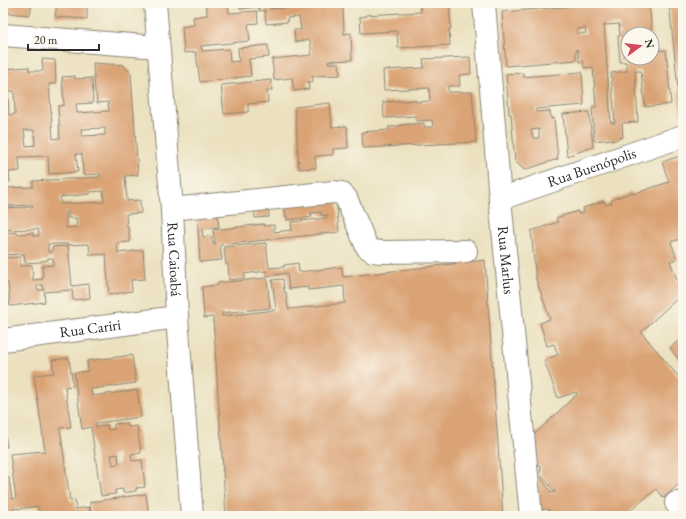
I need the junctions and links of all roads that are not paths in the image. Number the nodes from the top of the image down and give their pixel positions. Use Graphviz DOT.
graph roads {
  1 [pos="155,3"];
  2 [pos="484,3"];
  3 [pos="3,35"];
  4 [pos="158,47"];
  5 [pos="683,136"];
  6 [pos="500,199"];
  7 [pos="172,209"];
  8 [pos="466,251"];
  9 [pos="177,317"];
  10 [pos="3,340"];
  11 [pos="192,516"];
  12 [pos="531,516"];
  1 -- 4 [label="street, Rua Caioabá"];
  2 -- 6 [label="street, Rua Marlus"];
  3 -- 4 [label="street"];
  4 -- 7 [label="street, Rua Caioabá"];
  5 -- 6 [label="street, Rua Buenópolis"];
  6 -- 12 [label="street, Rua Marlus"];
  7 -- 8 [label="street"];
  7 -- 9 [label="street, Rua Caioabá"];
  9 -- 10 [label="street, Rua Cariri"];
  9 -- 11 [label="street, Rua Caioabá"];
}
